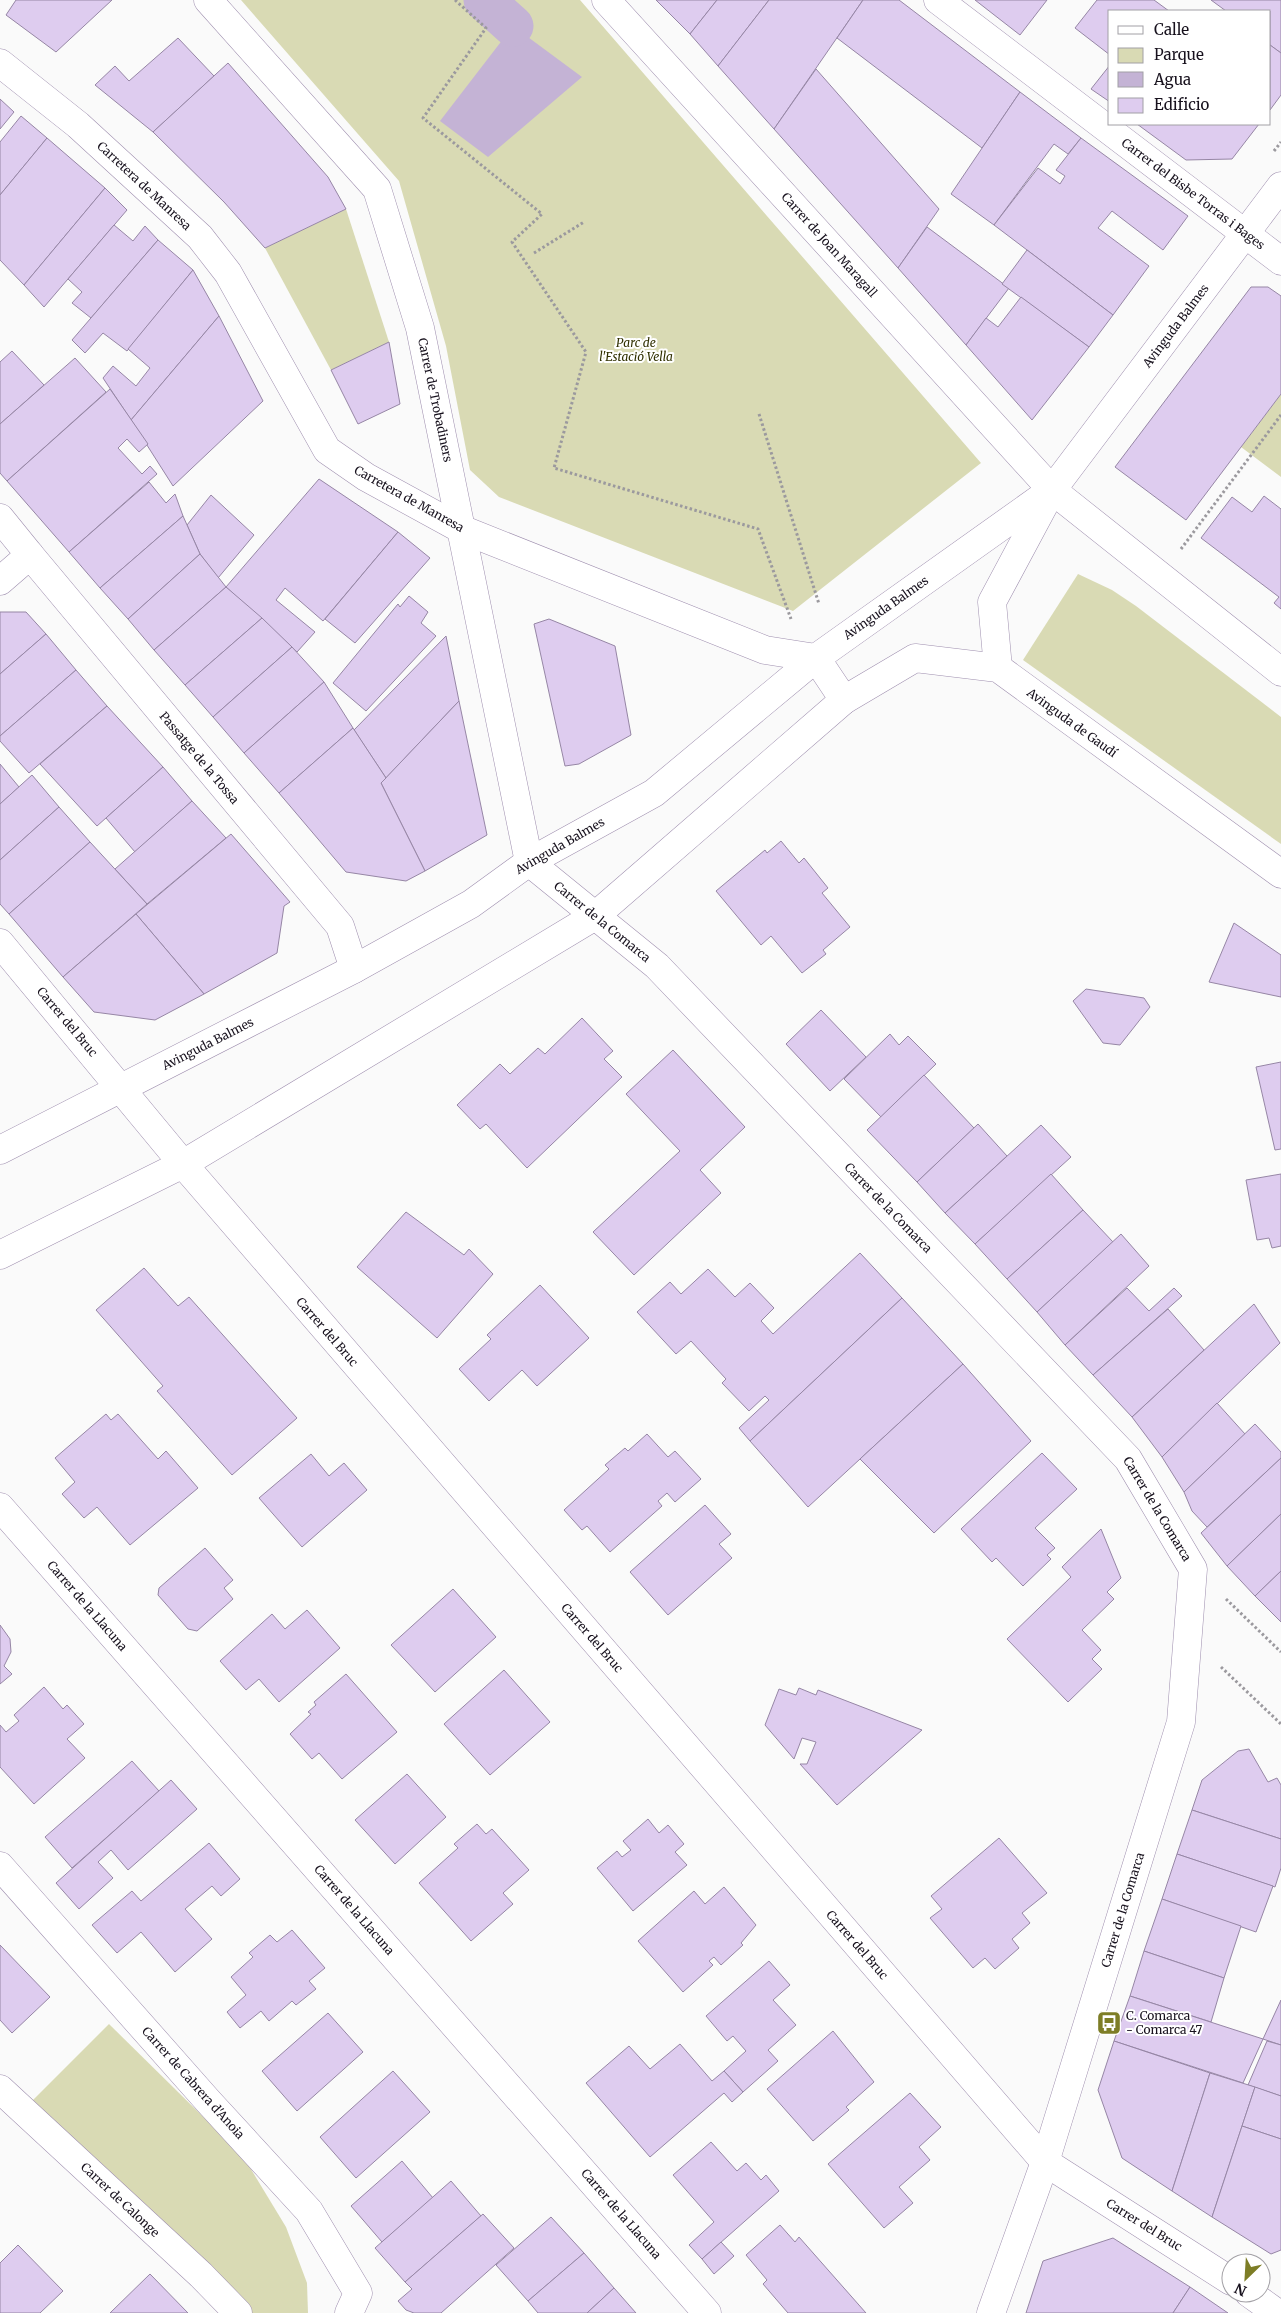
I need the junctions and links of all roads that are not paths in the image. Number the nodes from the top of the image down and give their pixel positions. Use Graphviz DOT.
graph roads {
  1 [pos="208,0"];
  2 [pos="606,0"];
  3 [pos="938,0"];
  4 [pos="0,63"];
  5 [pos="1281,186"];
  6 [pos="1245,234"];
  7 [pos="1281,261"];
  8 [pos="1052,490"];
  9 [pos="0,518"];
  10 [pos="461,529"];
  11 [pos="30,555"];
  12 [pos="0,581"];
  13 [pos="816,658"];
  14 [pos="998,668"];
  15 [pos="1281,672"];
  16 [pos="844,700"];
  17 [pos="529,862"];
  18 [pos="1281,874"];
  19 [pos="594,916"];
  20 [pos="0,943"];
  21 [pos="354,969"];
  22 [pos="122,1088"];
  23 [pos="0,1150"];
  24 [pos="182,1164"];
  25 [pos="0,1255"];
  26 [pos="0,1507"];
  27 [pos="0,1866"];
  28 [pos="0,2089"];
  29 [pos="1044,2162"];
  30 [pos="1221,2275"];
  31 [pos="1263,2303"];
  32 [pos="238,2313"];
  33 [pos="349,2313"];
  34 [pos="707,2313"];
  35 [pos="991,2313"];
  36 [pos="1277,2313"];
  1 -- 10 [label="street, Carrer de Trobadiners"];
  2 -- 8 [label="street, Carrer de Joan Maragall"];
  3 -- 6 [label="street, Carrer del Bisbe Torras i Bages"];
  4 -- 10 [label="street, Carretera de Manresa"];
  5 -- 6 [label="street, Avinguda Balmes"];
  6 -- 7 [label="street, Carrer del Bisbe Torras i Bages"];
  6 -- 8 [label="street, Avinguda Balmes"];
  8 -- 13 [label="street, Avinguda Balmes"];
  8 -- 14 [label="street, Avinguda Balmes"];
  8 -- 15 [label="street"];
  9 -- 11 [label="street, Passatge de la Tossa"];
  10 -- 13 [label="street, Carretera de Manresa"];
  10 -- 17 [label="street, Carrer de Trobadiners"];
  11 -- 12 [label="street"];
  11 -- 21 [label="street, Passatge de la Tossa"];
  13 -- 16 [label="street"];
  13 -- 17 [label="street, Avinguda Balmes"];
  14 -- 16 [label="street, Avinguda de Gaudí"];
  14 -- 18 [label="street, Avinguda de Gaudí"];
  16 -- 19 [label="street"];
  17 -- 19 [label="street, Carrer de la Comarca"];
  17 -- 21 [label="street, Avinguda Balmes"];
  19 -- 24 [label="street"];
  19 -- 29 [label="street, Carrer de la Comarca"];
  20 -- 22 [label="street, Carrer del Bruc"];
  21 -- 22 [label="street, Avinguda Balmes"];
  22 -- 23 [label="street, Avinguda Balmes"];
  22 -- 24 [label="street, Carrer del Bruc"];
  24 -- 25 [label="street"];
  24 -- 29 [label="street, Carrer del Bruc"];
  26 -- 34 [label="street, Carrer de la Llacuna"];
  27 -- 33 [label="street, Carrer de Cabrera d'Anoia"];
  28 -- 32 [label="street, Carrer de Calonge"];
  29 -- 30 [label="street, Carrer del Bruc"];
  29 -- 35 [label="street, Carrer de la Comarca"];
  31 -- 36 [label="street"];
}
